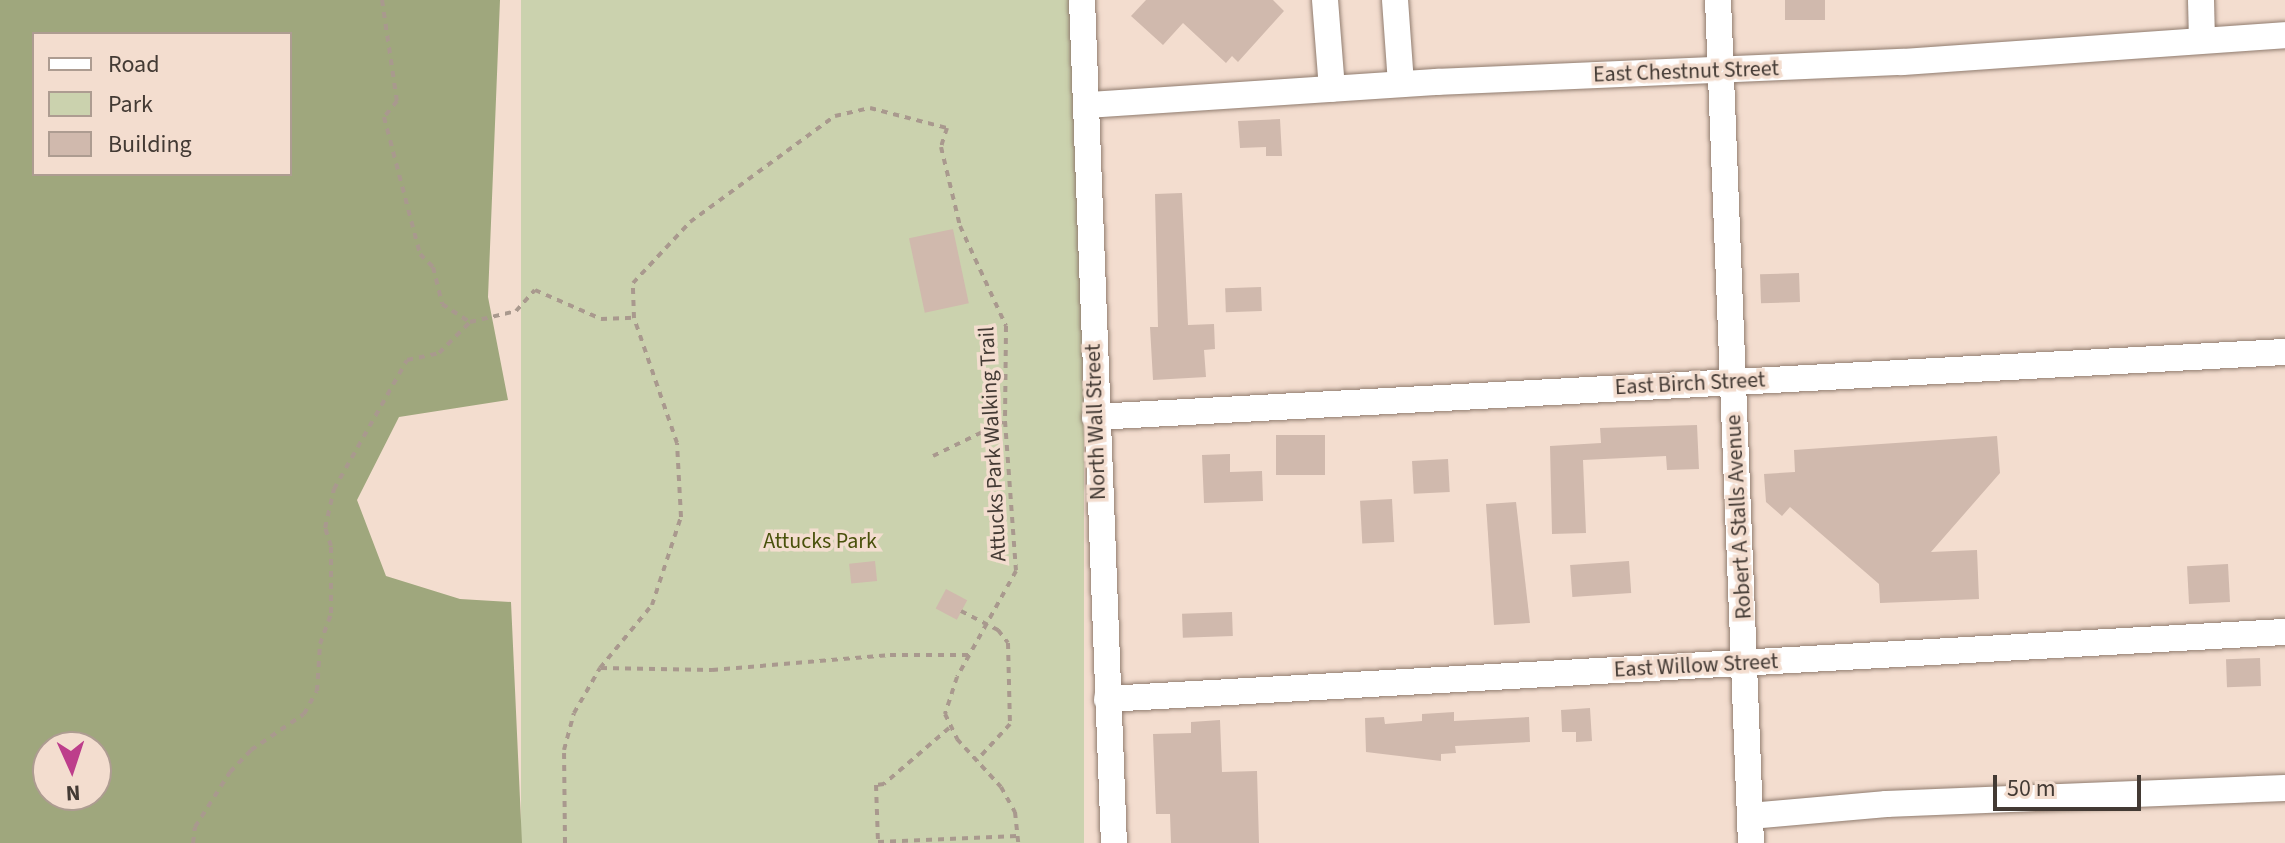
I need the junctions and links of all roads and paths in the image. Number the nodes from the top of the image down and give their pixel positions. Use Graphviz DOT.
graph roads {
  1 [pos="382,0"];
  2 [pos="1082,0"];
  3 [pos="1325,0"];
  4 [pos="1395,0"];
  5 [pos="1718,0"];
  6 [pos="2201,0"];
  7 [pos="2285,35"];
  8 [pos="2202,40"];
  9 [pos="1719,71"];
  10 [pos="1401,84"];
  11 [pos="1332,89"];
  12 [pos="1088,105"];
  13 [pos="634,318"];
  14 [pos="470,322"];
  15 [pos="2285,352"];
  16 [pos="1733,382"];
  17 [pos="1095,417"];
  18 [pos="1005,421"];
  19 [pos="933,456"];
  20 [pos="961,611"];
  21 [pos="989,625"];
  22 [pos="2285,632"];
  23 [pos="970,655"];
  24 [pos="1746,664"];
  25 [pos="600,668"];
  26 [pos="1107,699"];
  27 [pos="949,728"];
  28 [pos="977,760"];
  29 [pos="2285,788"];
  30 [pos="1750,816"];
  31 [pos="1017,836"];
  32 [pos="193,843"];
  33 [pos="565,843"];
  34 [pos="1018,843"];
  35 [pos="1114,843"];
  36 [pos="1751,843"];
  1 -- 14 [label="path"];
  2 -- 12 [label="street, North Wall Street"];
  3 -- 11 [label="street"];
  4 -- 10 [label="street"];
  5 -- 9 [label="street, Robert A Stalls Avenue"];
  6 -- 8 [label="street"];
  7 -- 8 [label="street, East Chestnut Street"];
  8 -- 9 [label="street, East Chestnut Street"];
  9 -- 10 [label="street, East Chestnut Street"];
  9 -- 16 [label="street, Robert A Stalls Avenue"];
  10 -- 11 [label="street, East Chestnut Street"];
  11 -- 12 [label="street, East Chestnut Street"];
  12 -- 17 [label="street, North Wall Street"];
  13 -- 14 [label="path"];
  13 -- 18 [label="path, Attucks Park Walking Trail"];
  13 -- 25 [label="path, Attucks Park Walking Trail"];
  14 -- 32 [label="path"];
  15 -- 16 [label="street, East Birch Street"];
  16 -- 17 [label="street, East Birch Street"];
  16 -- 24 [label="street, Robert A Stalls Avenue"];
  17 -- 26 [label="street, North Wall Street"];
  18 -- 19 [label="path"];
  18 -- 21 [label="path, Attucks Park Walking Trail"];
  20 -- 21 [label="path"];
  21 -- 23 [label="path, Attucks Park Walking Trail"];
  21 -- 28 [label="path"];
  22 -- 24 [label="street, East Willow Street"];
  23 -- 25 [label="path"];
  23 -- 27 [label="path, Attucks Park Walking Trail"];
  24 -- 26 [label="street, East Willow Street"];
  24 -- 30 [label="street, Robert A Stalls Avenue"];
  25 -- 33 [label="path, Attucks Park Walking Trail"];
  26 -- 35 [label="street, North Wall Street"];
  27 -- 28 [label="path"];
  27 -- 31 [label="path"];
  28 -- 31 [label="path"];
  29 -- 30 [label="street"];
  30 -- 36 [label="street, Robert A Stalls Avenue"];
  31 -- 34 [label="path"];
}
